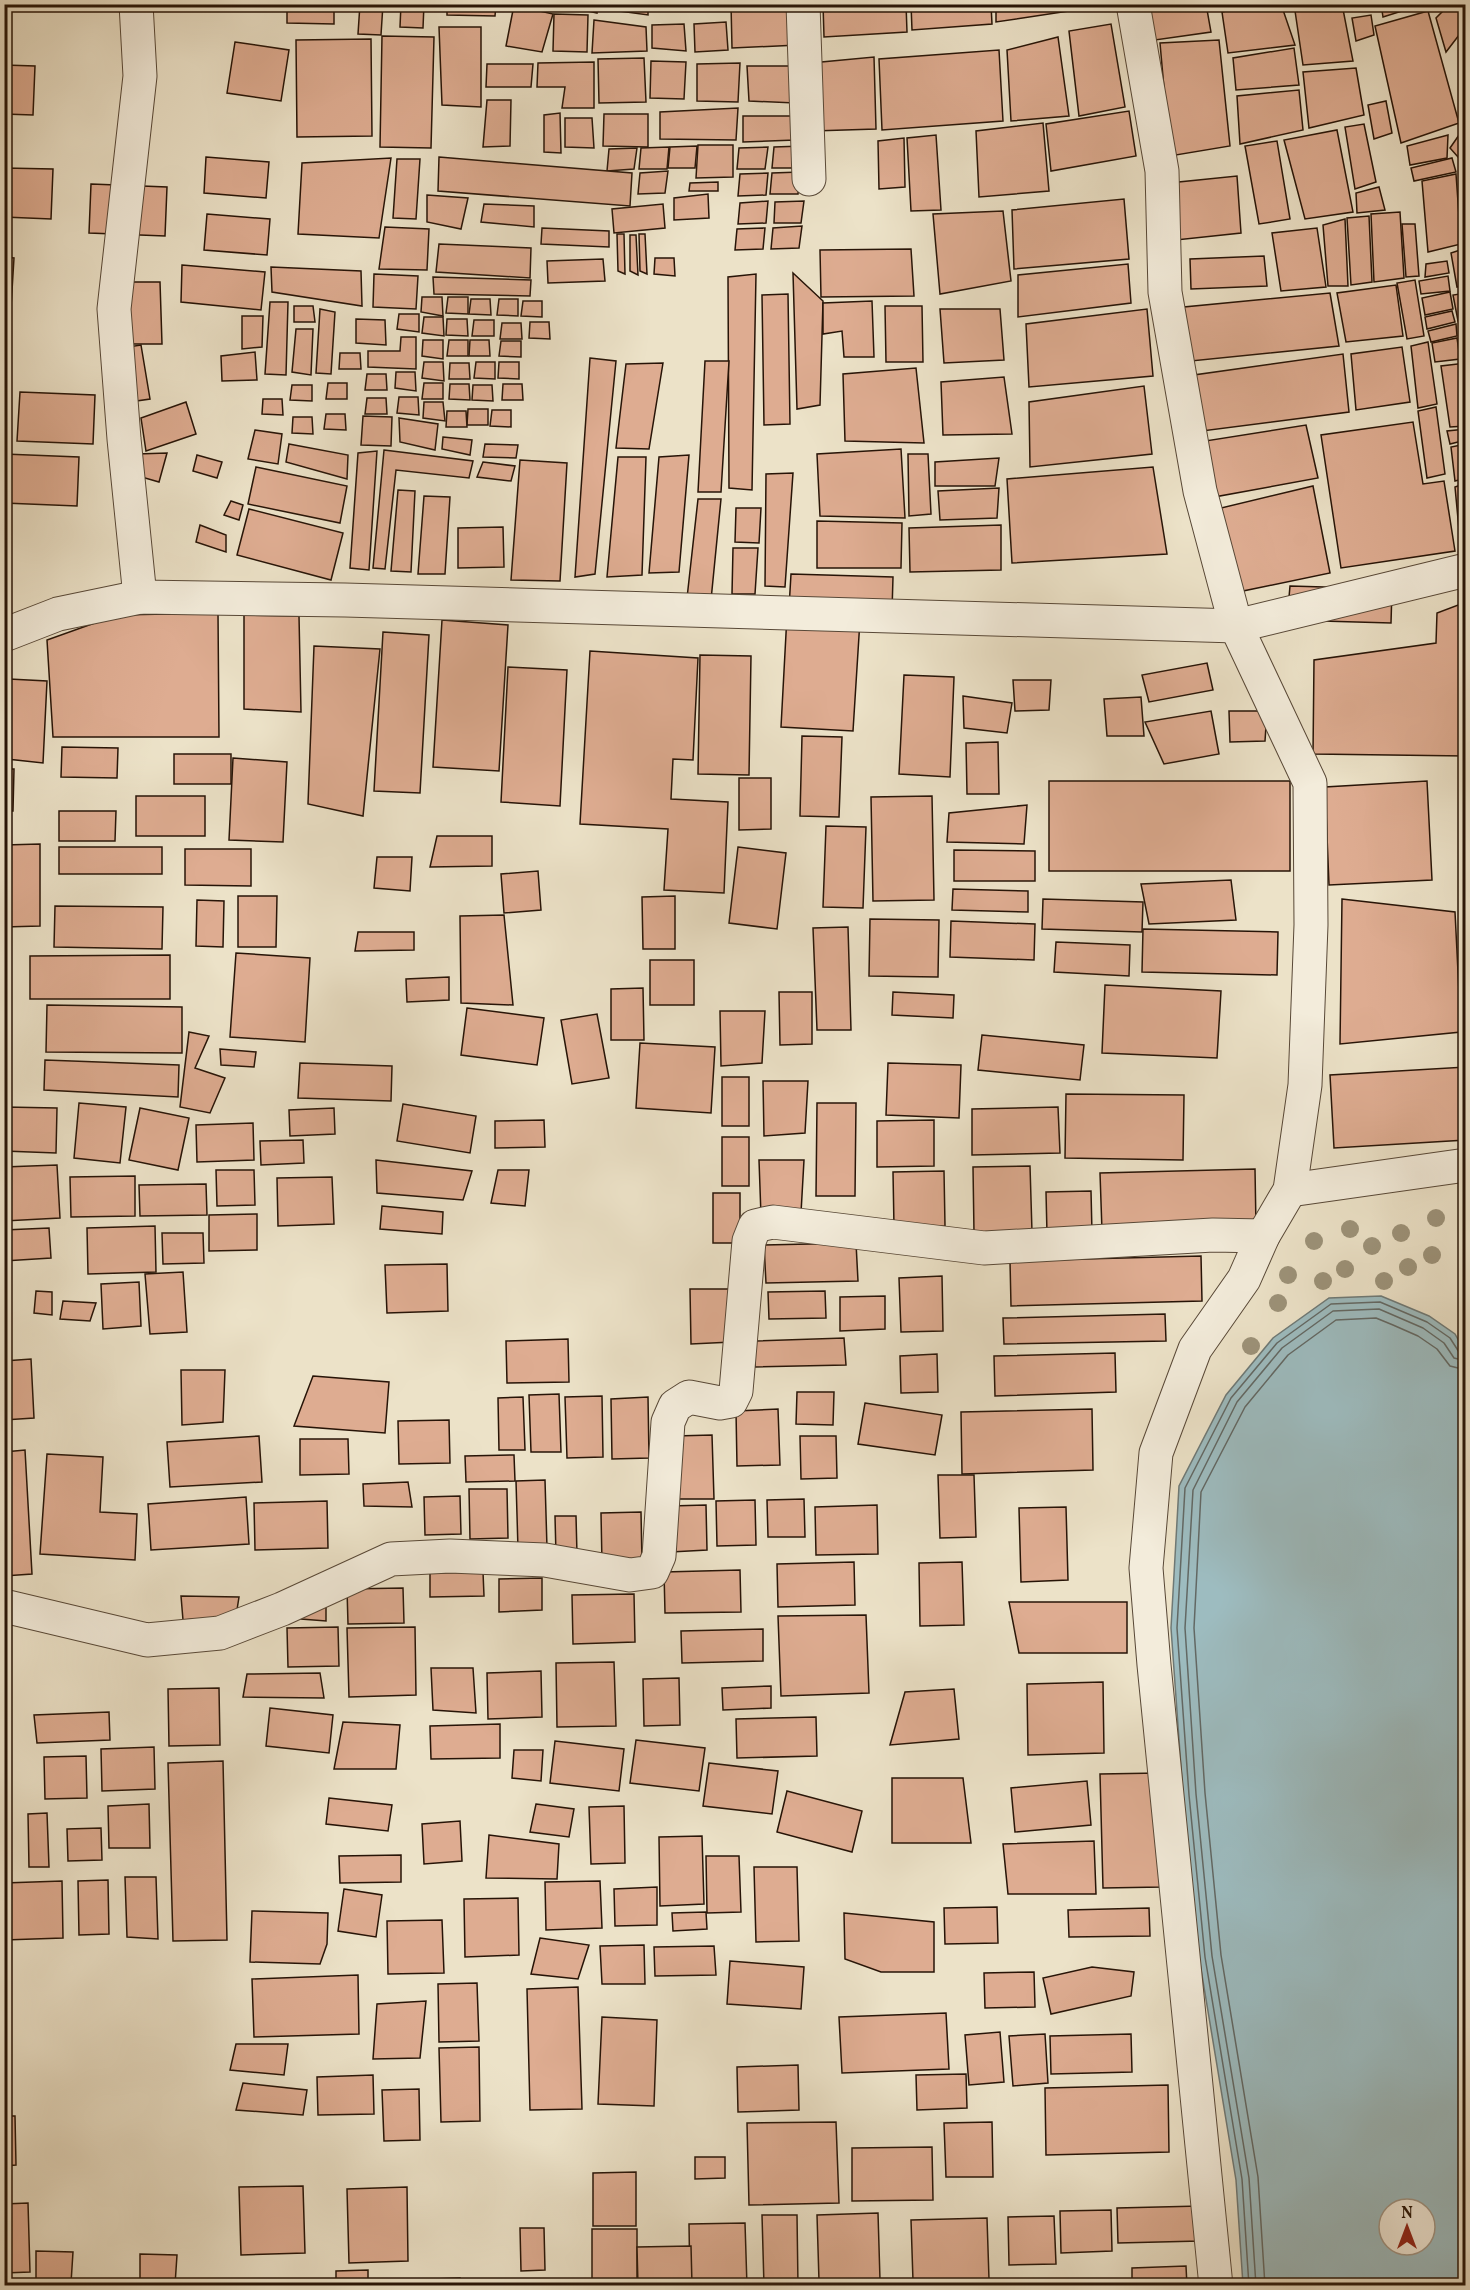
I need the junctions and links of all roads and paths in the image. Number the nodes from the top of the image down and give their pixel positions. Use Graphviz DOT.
graph roads {
  1 [pos="136,4"];
  2 [pos="803,4"];
  3 [pos="1133,4"];
  4 [pos="809,179"];
  5 [pos="1466,570"];
  6 [pos="140,597"];
  7 [pos="1236,626"];
  8 [pos="4,635"];
  9 [pos="1466,1165"];
  10 [pos="1290,1190"];
  11 [pos="1263,1236"];
  12 [pos="4,1605"];
  13 [pos="1215,2286"];
  1 -- 6 [label="street"];
  2 -- 4 [label="street"];
  3 -- 7 [label="street"];
  5 -- 7 [label="street"];
  6 -- 7 [label="street"];
  6 -- 8 [label="street"];
  7 -- 10 [label="street"];
  9 -- 10 [label="street"];
  10 -- 11 [label="street"];
  11 -- 12 [label="street"];
  11 -- 13 [label="street"];
}
